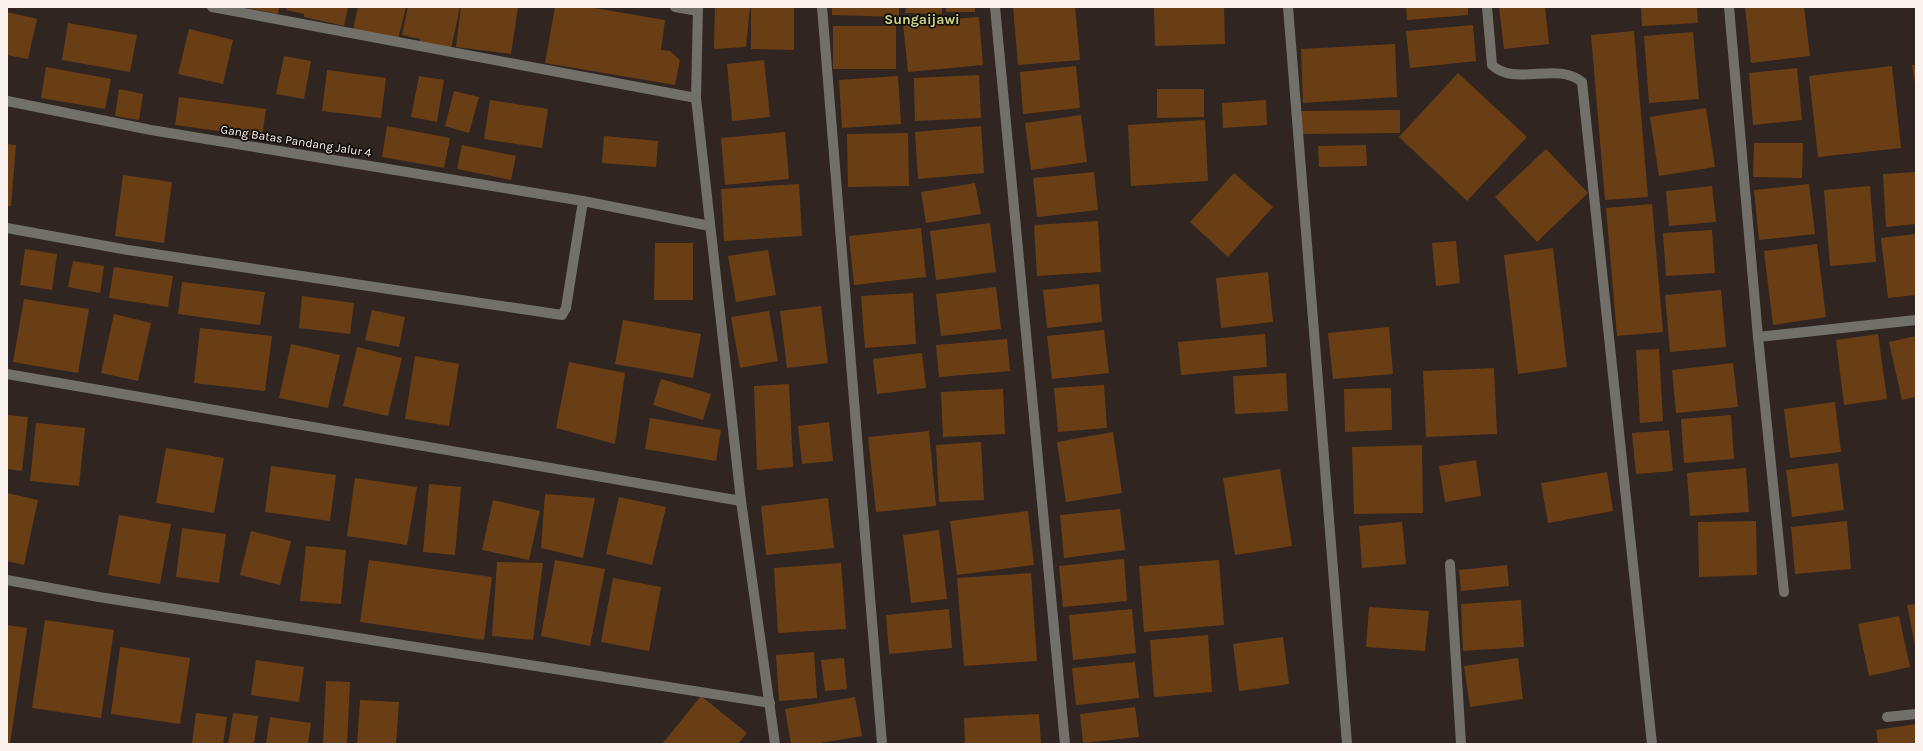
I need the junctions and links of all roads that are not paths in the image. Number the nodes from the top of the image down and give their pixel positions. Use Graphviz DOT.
graph roads {
  1 [pos="212,7"];
  2 [pos="676,7"];
  3 [pos="822,7"];
  4 [pos="995,7"];
  5 [pos="1288,7"];
  6 [pos="1487,7"];
  7 [pos="1729,7"];
  8 [pos="698,9"];
  9 [pos="696,98"];
  10 [pos="7,101"];
  11 [pos="583,201"];
  12 [pos="710,226"];
  13 [pos="7,228"];
  14 [pos="1916,320"];
  15 [pos="1758,337"];
  16 [pos="7,374"];
  17 [pos="741,501"];
  18 [pos="1450,564"];
  19 [pos="7,580"];
  20 [pos="1784,592"];
  21 [pos="770,703"];
  22 [pos="1916,714"];
  23 [pos="1887,718"];
  24 [pos="775,744"];
  25 [pos="882,744"];
  26 [pos="1065,744"];
  27 [pos="1347,744"];
  28 [pos="1461,744"];
  29 [pos="1652,744"];
  1 -- 9 [label="street"];
  2 -- 8 [label="street"];
  3 -- 25 [label="street"];
  4 -- 26 [label="street"];
  5 -- 27 [label="street"];
  6 -- 29 [label="street"];
  7 -- 15 [label="street"];
  8 -- 9 [label="street"];
  9 -- 12 [label="street"];
  10 -- 11 [label="street, Gang Batas Pandang Jalur 4"];
  11 -- 12 [label="street, Gang Batas Pandang Jalur 4"];
  11 -- 13 [label="street"];
  12 -- 17 [label="street"];
  14 -- 15 [label="street"];
  15 -- 20 [label="street"];
  16 -- 17 [label="street"];
  17 -- 21 [label="street"];
  18 -- 28 [label="street"];
  19 -- 21 [label="street"];
  21 -- 24 [label="street"];
  22 -- 23 [label="street"];
}
